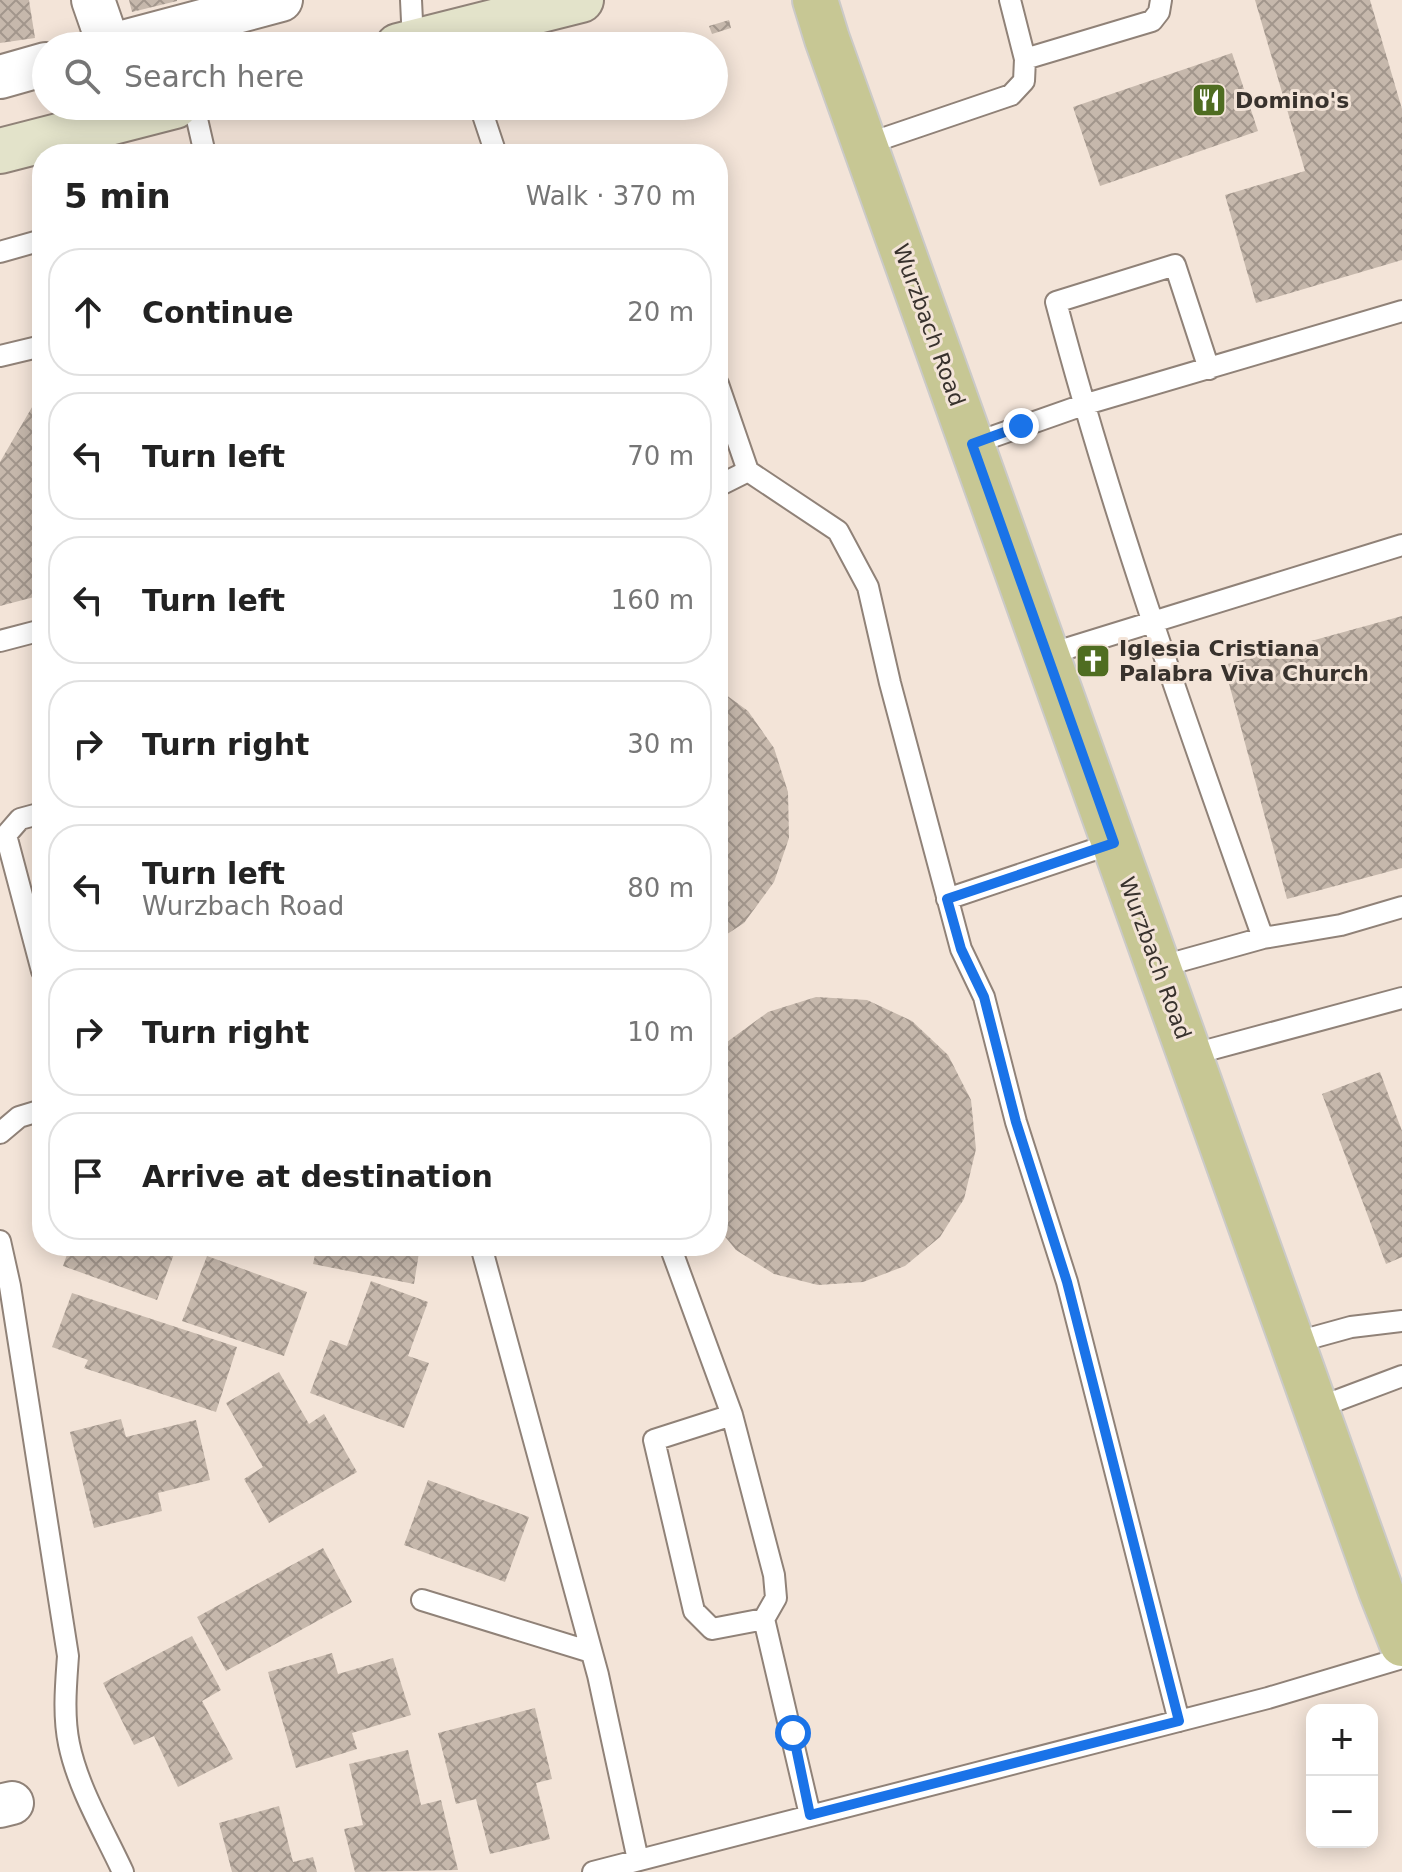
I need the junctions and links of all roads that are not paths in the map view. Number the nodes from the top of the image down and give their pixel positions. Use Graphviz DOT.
graph roads {
  1 [pos="93,0"];
  2 [pos="281,0"];
  3 [pos="581,0"];
  4 [pos="815,0"];
  5 [pos="1010,0"];
  6 [pos="1161,0"];
  7 [pos="407,29"];
  8 [pos="104,32"];
  9 [pos="161,32"];
  10 [pos="1025,59"];
  11 [pos="32,68"];
  12 [pos="0,77"];
  13 [pos="102,120"];
  14 [pos="197,120"];
  15 [pos="485,120"];
  16 [pos="203,144"];
  17 [pos="493,144"];
  18 [pos="864,145"];
  19 [pos="0,151"];
  20 [pos="32,243"];
  21 [pos="0,252"];
  22 [pos="1402,311"];
  23 [pos="32,348"];
  24 [pos="0,356"];
  25 [pos="1209,369"];
  26 [pos="1083,405"];
  27 [pos="728,413"];
  28 [pos="972,444"];
  29 [pos="748,471"];
  30 [pos="728,481"];
  31 [pos="1402,545"];
  32 [pos="1151,622"];
  33 [pos="32,633"];
  34 [pos="0,641"];
  35 [pos="1046,655"];
  36 [pos="32,816"];
  37 [pos="1114,843"];
  38 [pos="947,899"];
  39 [pos="1402,907"];
  40 [pos="32,933"];
  41 [pos="1263,938"];
  42 [pos="1159,967"];
  43 [pos="1402,998"];
  44 [pos="1190,1055"];
  45 [pos="32,1113"];
  46 [pos="0,1133"];
  47 [pos="0,1241"];
  48 [pos="484,1256"];
  49 [pos="674,1256"];
  50 [pos="1402,1321"];
  51 [pos="1293,1343"];
  52 [pos="1402,1376"];
  53 [pos="1317,1408"];
  54 [pos="732,1415"];
  55 [pos="422,1600"];
  56 [pos="764,1619"];
  57 [pos="1402,1644"];
  58 [pos="591,1652"];
  59 [pos="1402,1658"];
  60 [pos="1179,1721"];
  61 [pos="810,1815"];
  62 [pos="638,1860"];
  63 [pos="123,1872"];
  64 [pos="593,1872"];
  1 -- 8 [label="street"];
  2 -- 9 [label="street"];
  3 -- 7 [label="main road"];
  4 -- 18 [label="main road, Wurzbach Road"];
  5 -- 10 [label="lane"];
  6 -- 10 [label="lane"];
  10 -- 18 [label="lane"];
  11 -- 12 [label="street"];
  13 -- 19 [label="main road"];
  14 -- 16 [label="lane"];
  15 -- 17 [label="lane"];
  18 -- 28 [label="main road, Wurzbach Road"];
  20 -- 21 [label="lane"];
  22 -- 25 [label="lane"];
  23 -- 24 [label="lane"];
  25 -- 26 [label="lane"];
  25 -- 26 [label="lane"];
  26 -- 28 [label="lane"];
  26 -- 32 [label="lane"];
  27 -- 29 [label="lane"];
  28 -- 35 [label="main road, Wurzbach Road"];
  29 -- 30 [label="lane"];
  29 -- 38 [label="lane"];
  31 -- 32 [label="lane"];
  32 -- 35 [label="lane"];
  32 -- 41 [label="lane"];
  33 -- 34 [label="lane"];
  35 -- 37 [label="main road, Wurzbach Road"];
  36 -- 40 [label="lane"];
  37 -- 38 [label="lane"];
  37 -- 42 [label="main road, Wurzbach Road"];
  38 -- 60 [label="lane"];
  39 -- 41 [label="lane"];
  41 -- 42 [label="lane"];
  42 -- 44 [label="main road, Wurzbach Road"];
  43 -- 44 [label="lane"];
  44 -- 51 [label="main road, Wurzbach Road"];
  45 -- 46 [label="lane"];
  47 -- 63 [label="lane"];
  48 -- 58 [label="lane"];
  49 -- 54 [label="lane"];
  50 -- 51 [label="lane"];
  51 -- 53 [label="main road, Wurzbach Road"];
  52 -- 53 [label="lane"];
  53 -- 57 [label="main road, Wurzbach Road"];
  54 -- 56 [label="lane"];
  54 -- 56 [label="lane"];
  55 -- 58 [label="lane"];
  56 -- 61 [label="lane"];
  58 -- 62 [label="lane"];
  59 -- 60 [label="lane"];
  60 -- 61 [label="lane"];
  61 -- 62 [label="lane"];
  62 -- 64 [label="lane"];
}
